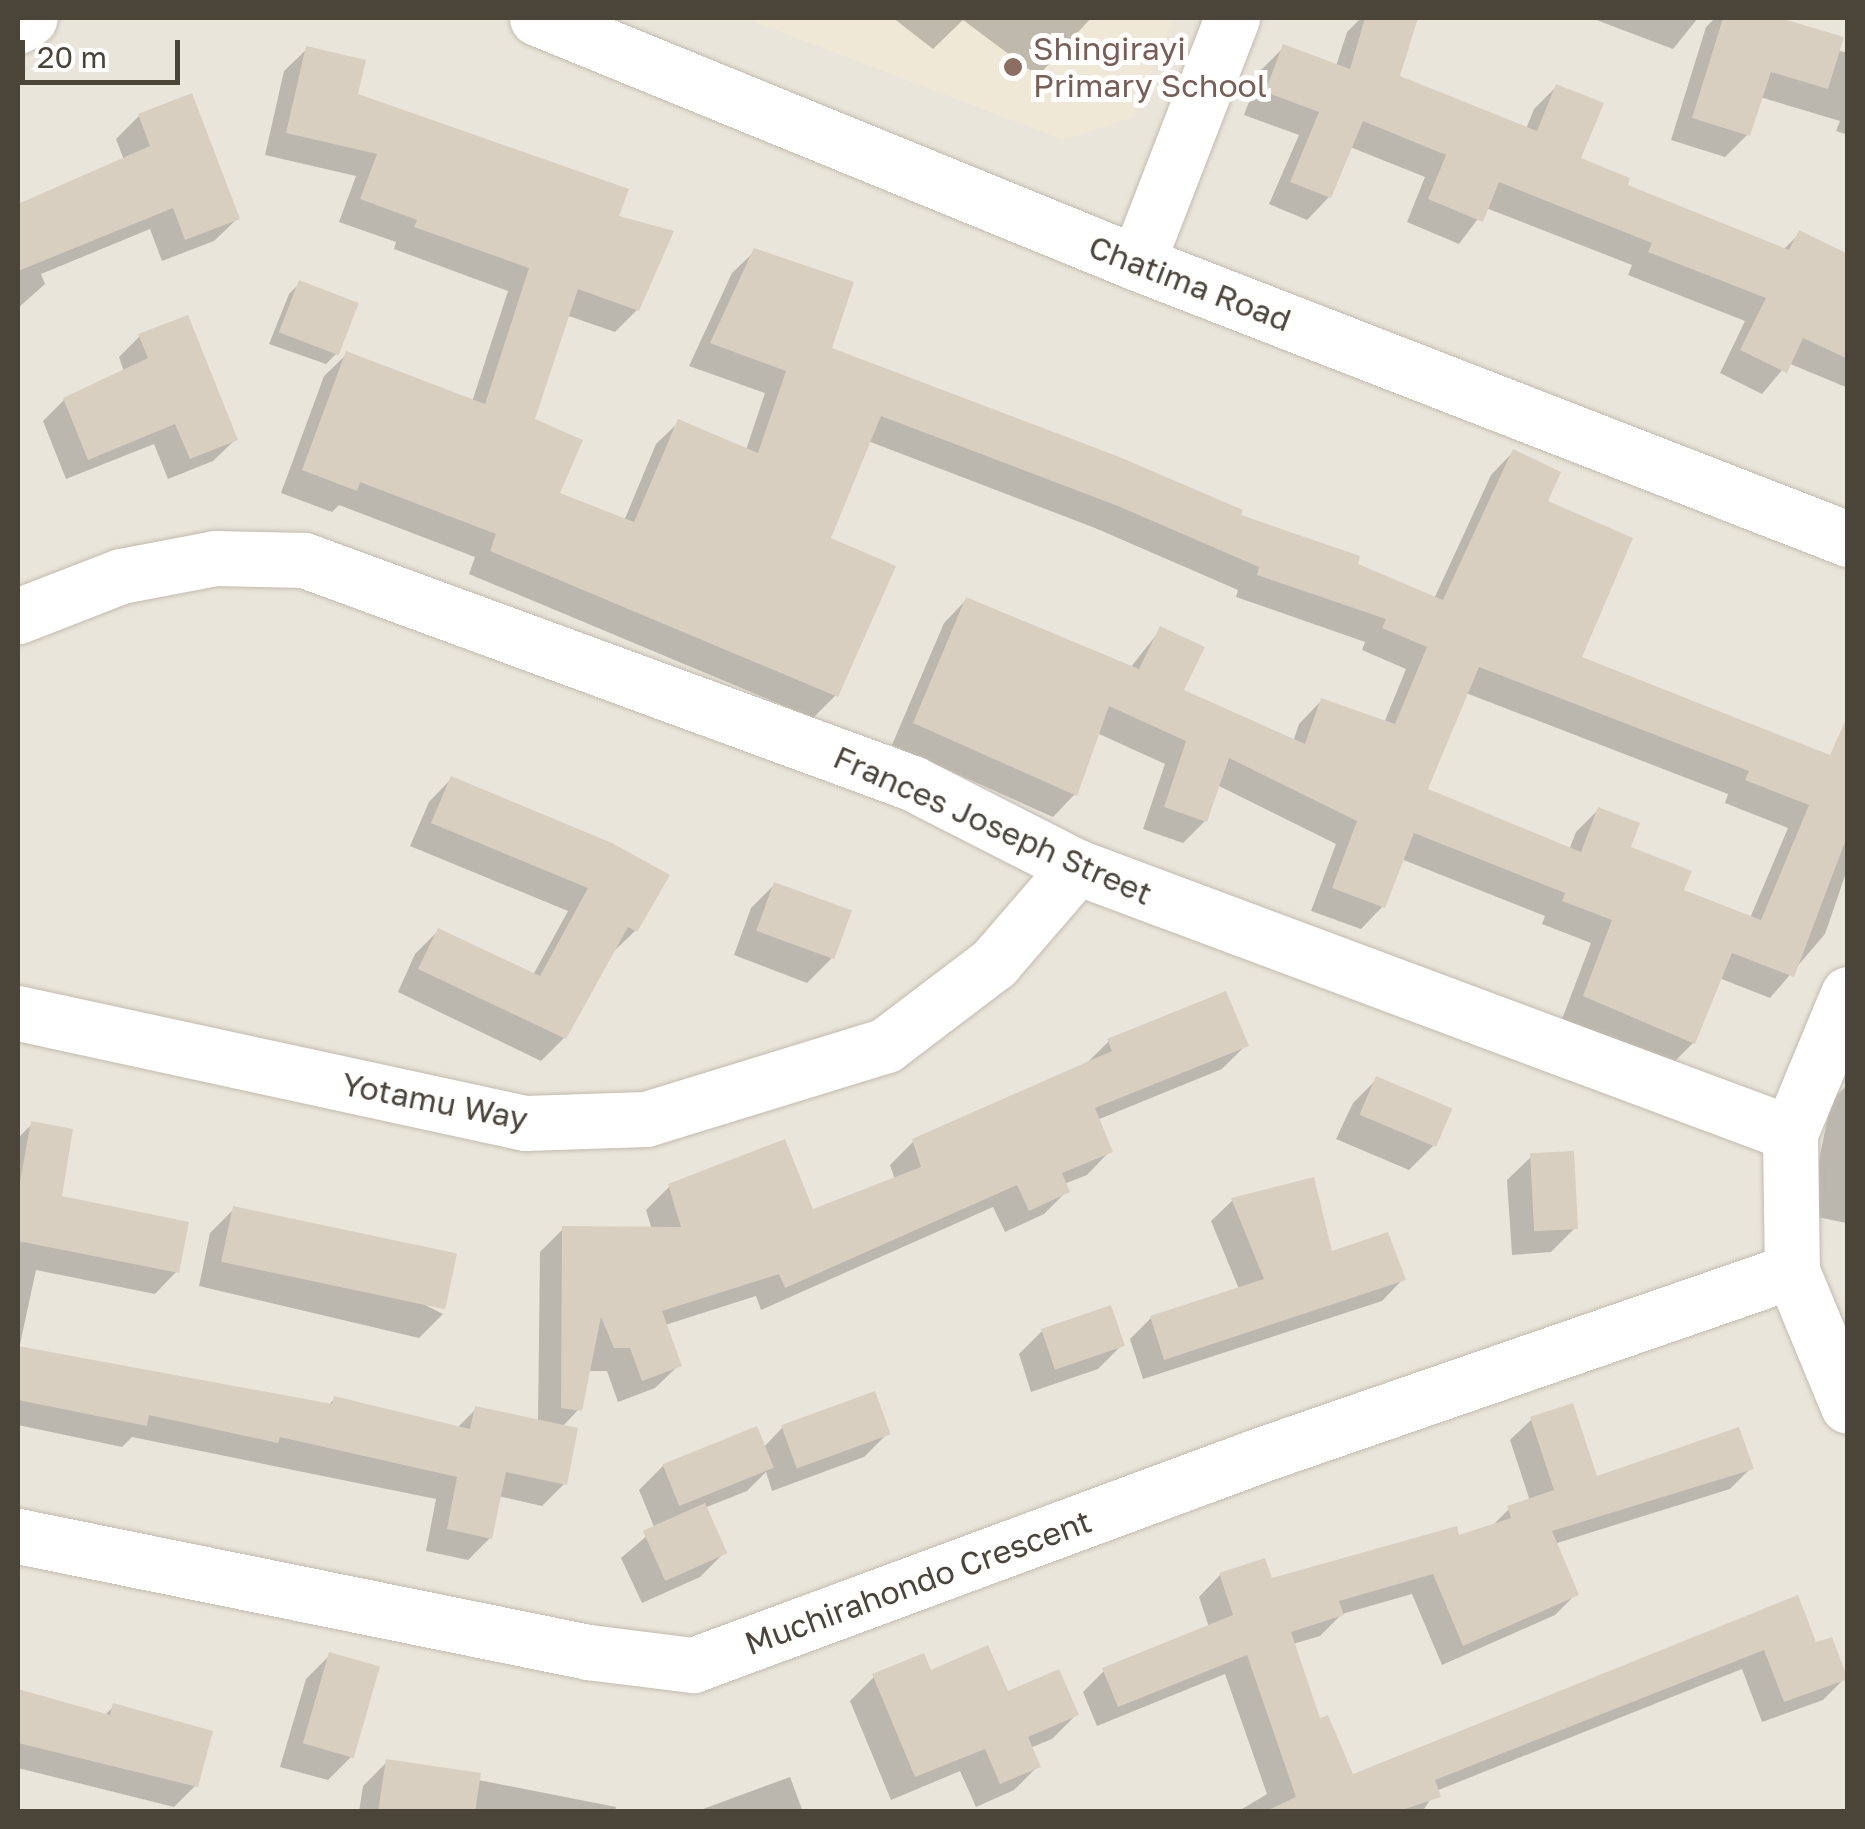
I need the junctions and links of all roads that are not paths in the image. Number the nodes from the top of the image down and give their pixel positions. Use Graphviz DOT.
graph roads {
  1 [pos="30,18"];
  2 [pos="537,18"];
  3 [pos="1232,18"];
  4 [pos="18,26"];
  5 [pos="1137,263"];
  6 [pos="1848,539"];
  7 [pos="18,616"];
  8 [pos="1077,867"];
  9 [pos="1848,994"];
  10 [pos="18,1013"];
  11 [pos="1790,1133"];
  12 [pos="1792,1271"];
  13 [pos="1848,1406"];
  14 [pos="18,1536"];
  1 -- 4 [label="street"];
  2 -- 5 [label="street, Chatima Road"];
  3 -- 5 [label="street"];
  5 -- 6 [label="street, Chatima Road"];
  7 -- 8 [label="street, Frances Joseph Street"];
  8 -- 10 [label="street, Yotamu Way"];
  8 -- 11 [label="street, Frances Joseph Street"];
  9 -- 11 [label="street"];
  11 -- 12 [label="street"];
  12 -- 13 [label="street"];
  12 -- 14 [label="street, Muchirahondo Crescent"];
}
